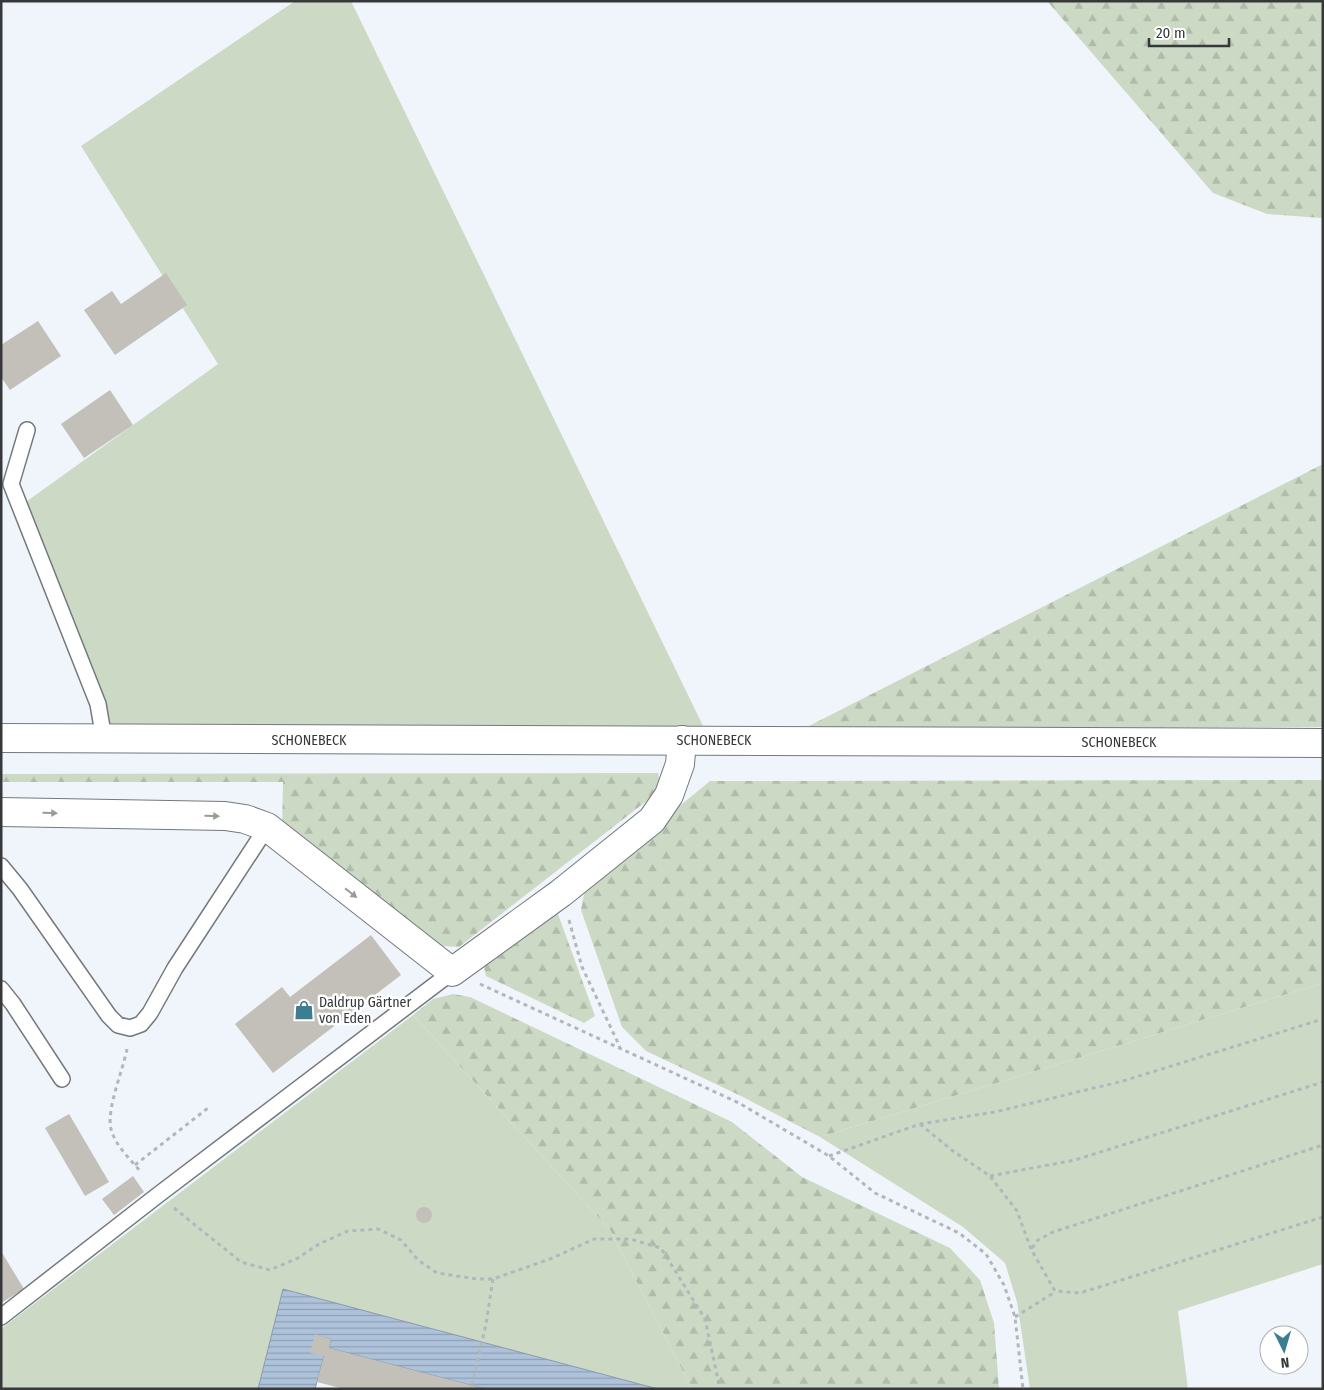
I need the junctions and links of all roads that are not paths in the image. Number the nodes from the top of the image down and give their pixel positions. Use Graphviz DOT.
graph roads {
  1 [pos="28,430"];
  2 [pos="1,738"];
  3 [pos="104,739"];
  4 [pos="682,740"];
  5 [pos="1323,743"];
  6 [pos="1,812"];
  7 [pos="267,827"];
  8 [pos="1,866"];
  9 [pos="452,972"];
  10 [pos="1,989"];
  11 [pos="62,1079"];
  12 [pos="1,1318"];
  1 -- 3 [label="lane"];
  2 -- 3 [label="main road, SCHONEBECK"];
  3 -- 4 [label="main road, SCHONEBECK"];
  4 -- 5 [label="main road, SCHONEBECK"];
  4 -- 9 [label="main road"];
  6 -- 7 [label="main road, one-way"];
  7 -- 8 [label="lane"];
  7 -- 9 [label="main road, one-way"];
  9 -- 12 [label="lane"];
  10 -- 11 [label="lane"];
}
